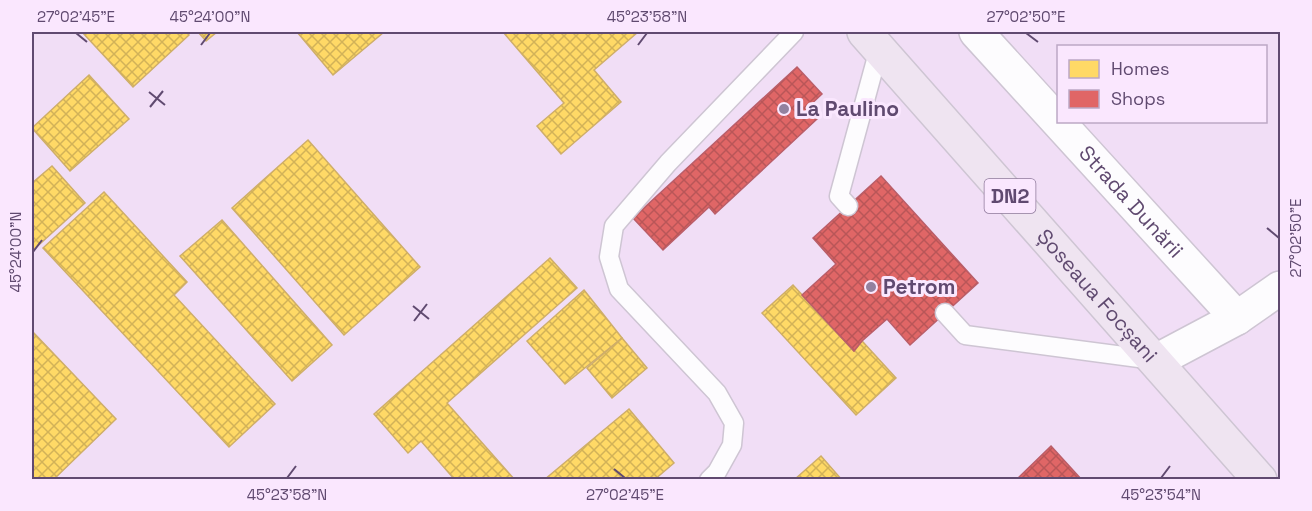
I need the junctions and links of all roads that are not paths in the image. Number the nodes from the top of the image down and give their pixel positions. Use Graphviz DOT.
graph roads {
  1 [pos="794,32"];
  2 [pos="976,32"];
  3 [pos="872,40"];
  4 [pos="1057,121"];
  5 [pos="1059,123"];
  6 [pos="848,206"];
  7 [pos="1281,288"];
  8 [pos="945,313"];
  9 [pos="1237,318"];
  10 [pos="1156,361"];
  11 [pos="710,480"];
  12 [pos="1260,480"];
  1 -- 11 [label="lane"];
  2 -- 4 [label="street, Strada Dunării"];
  3 -- 6 [label="lane"];
  3 -- 10 [label="main road, Șoseaua Focșani / DN2"];
  5 -- 9 [label="street, Strada Dunării"];
  7 -- 9 [label="street"];
  8 -- 10 [label="lane"];
  9 -- 10 [label="street"];
  10 -- 12 [label="main road, Șoseaua Focșani / DN2"];
}
